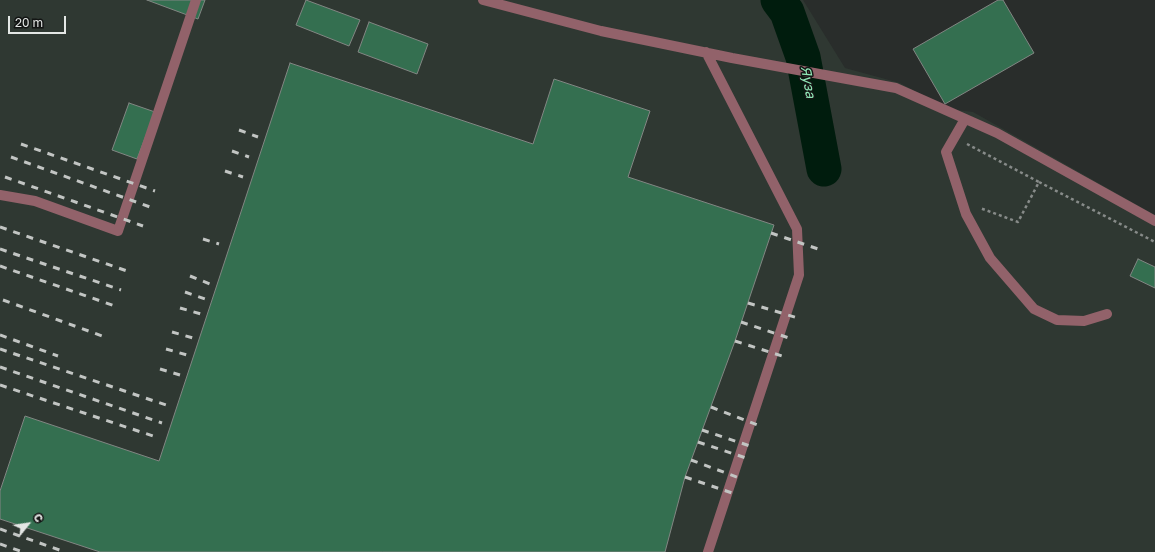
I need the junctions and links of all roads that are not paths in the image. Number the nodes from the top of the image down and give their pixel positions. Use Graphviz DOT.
graph roads {
  1 [pos="196,0"];
  2 [pos="483,0"];
  3 [pos="706,52"];
  4 [pos="965,119"];
  5 [pos="0,195"];
  6 [pos="1155,221"];
  7 [pos="1107,314"];
  8 [pos="708,552"];
  1 -- 5 [label="lane"];
  2 -- 3 [label="lane"];
  3 -- 4 [label="lane"];
  3 -- 8 [label="lane"];
  4 -- 6 [label="lane"];
  4 -- 7 [label="lane"];
}
